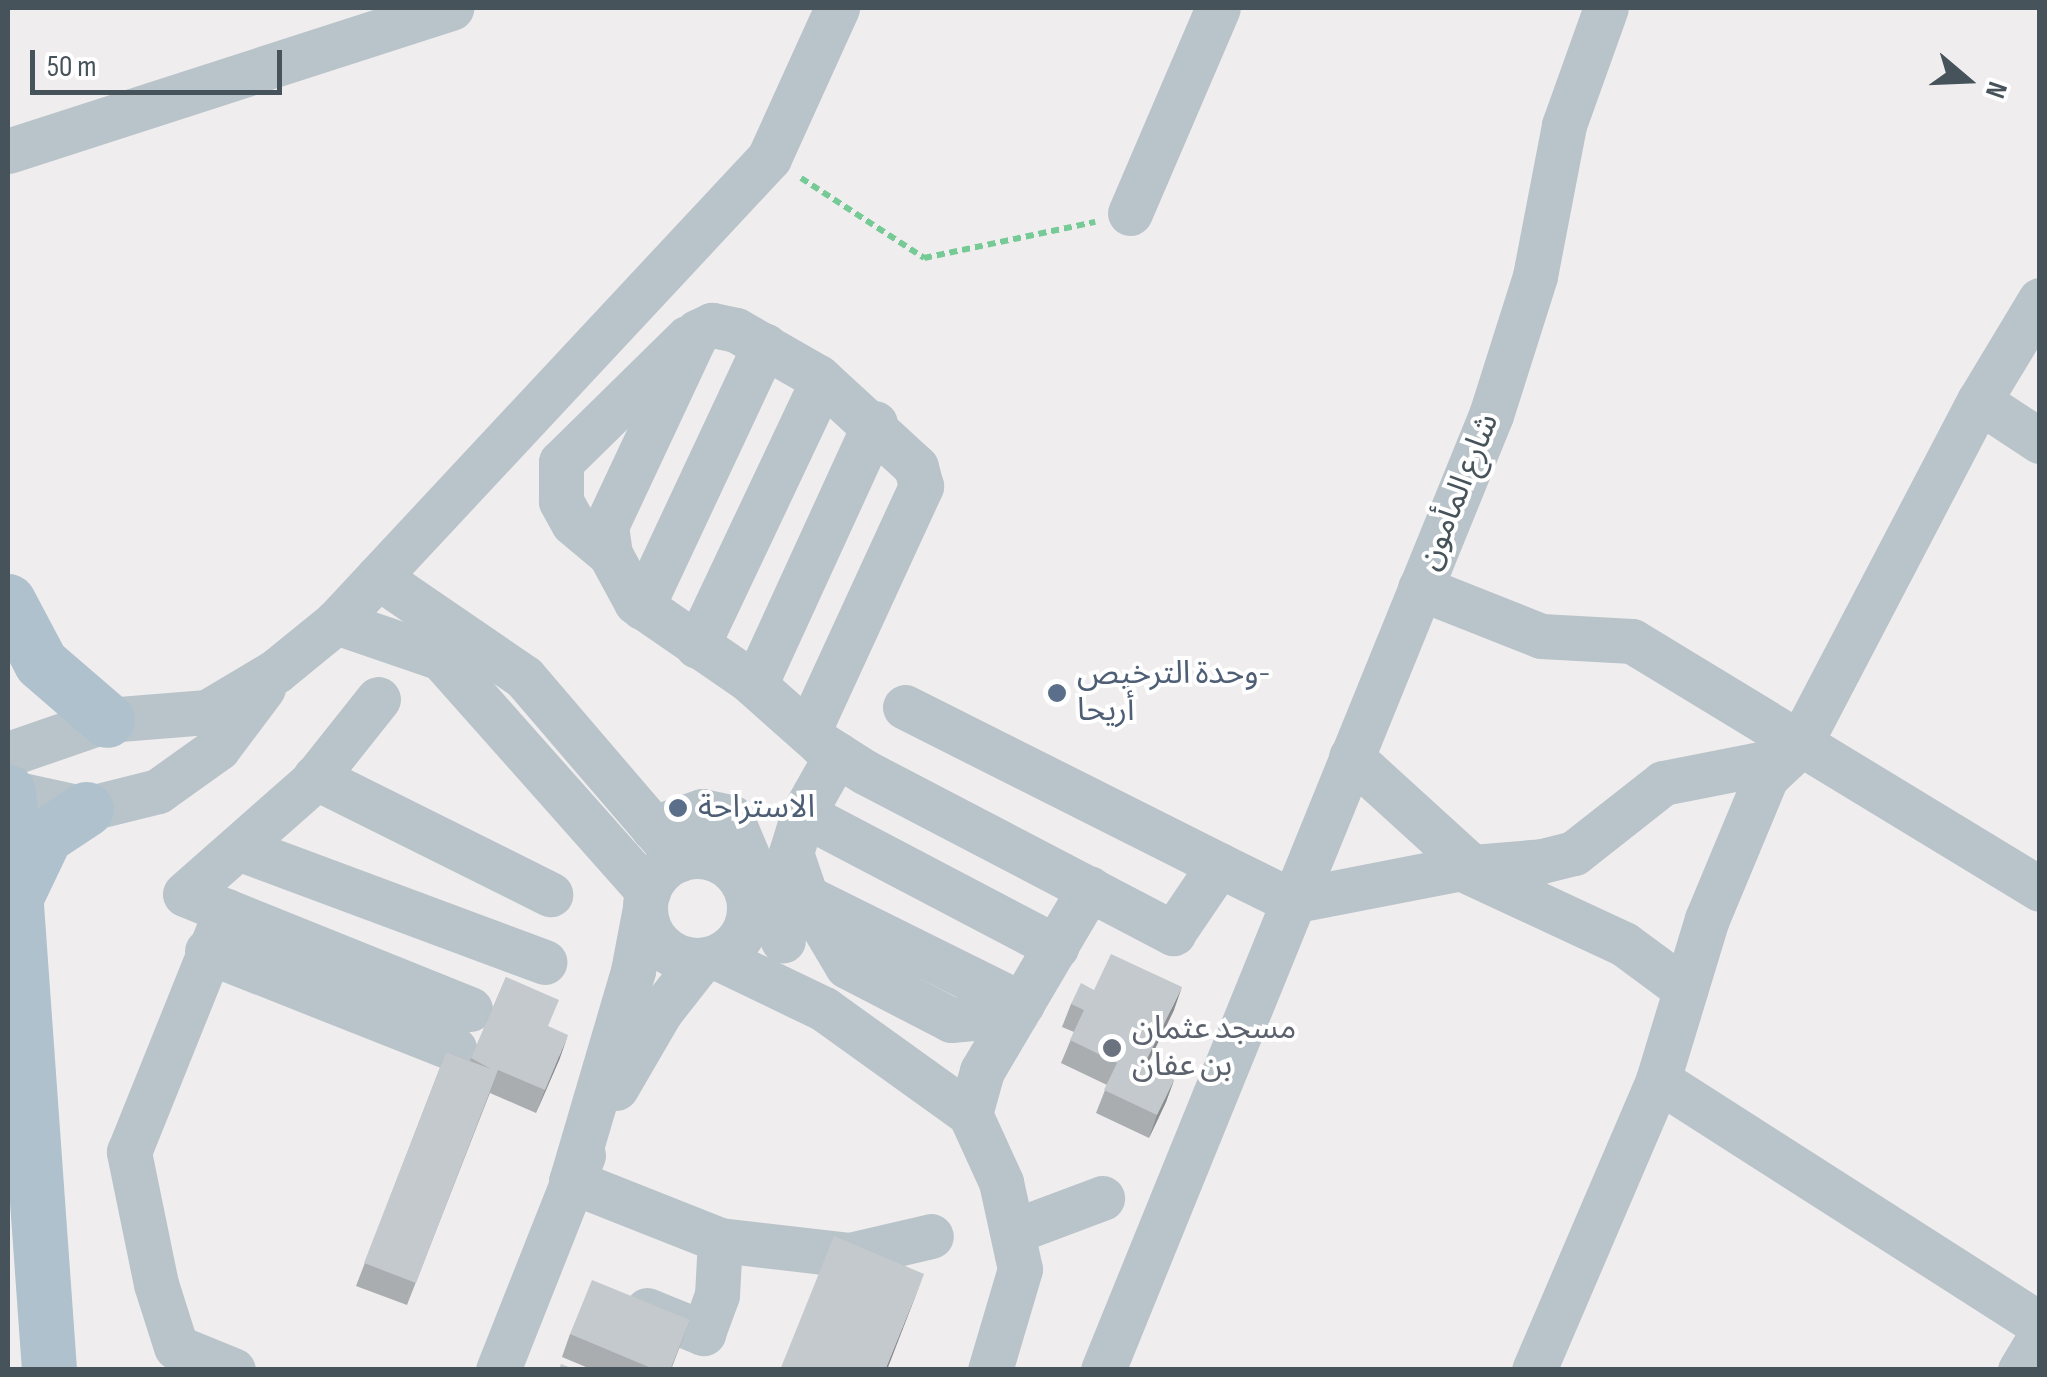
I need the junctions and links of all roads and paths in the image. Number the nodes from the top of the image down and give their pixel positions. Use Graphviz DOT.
graph roads {
  1 [pos="452,8"];
  2 [pos="837,8"];
  3 [pos="1218,8"];
  4 [pos="1606,8"];
  5 [pos="8,151"];
  6 [pos="770,158"];
  7 [pos="1130,213"];
  8 [pos="2040,300"];
  9 [pos="697,332"];
  10 [pos="764,345"];
  11 [pos="822,381"];
  12 [pos="1979,401"];
  13 [pos="876,423"];
  14 [pos="2040,441"];
  15 [pos="610,554"];
  16 [pos="378,576"];
  17 [pos="1420,588"];
  18 [pos="8,600"];
  19 [pos="642,608"];
  20 [pos="336,622"];
  21 [pos="696,646"];
  22 [pos="276,671"];
  23 [pos="755,685"];
  24 [pos="378,700"];
  25 [pos="905,706"];
  26 [pos="107,720"];
  27 [pos="822,743"];
  28 [pos="1792,753"];
  29 [pos="8,754"];
  30 [pos="1352,757"];
  31 [pos="315,777"];
  32 [pos="8,792"];
  33 [pos="86,809"];
  34 [pos="803,814"];
  35 [pos="667,844"];
  36 [pos="238,848"];
  37 [pos="1219,865"];
  38 [pos="1467,868"];
  39 [pos="1090,888"];
  40 [pos="2040,889"];
  41 [pos="550,894"];
  42 [pos="15,898"];
  43 [pos="646,900"];
  44 [pos="1292,902"];
  45 [pos="750,904"];
  46 [pos="226,911"];
  47 [pos="783,941"];
  48 [pos="1056,946"];
  49 [pos="206,951"];
  50 [pos="708,959"];
  51 [pos="545,962"];
  52 [pos="1686,989"];
  53 [pos="1019,1009"];
  54 [pos="883,1047"];
  55 [pos="1658,1080"];
  56 [pos="970,1114"];
  57 [pos="571,1181"];
  58 [pos="1102,1198"];
  59 [pos="1017,1230"];
  60 [pos="931,1236"];
  61 [pos="720,1240"];
  62 [pos="647,1310"];
  63 [pos="2040,1324"];
  64 [pos="2040,1337"];
  65 [pos="48,1370"];
  66 [pos="233,1370"];
  67 [pos="498,1370"];
  68 [pos="990,1370"];
  69 [pos="1103,1370"];
  70 [pos="1534,1370"];
  71 [pos="2020,1370"];
  1 -- 5 [label="street"];
  2 -- 6 [label="street"];
  3 -- 7 [label="street"];
  4 -- 17 [label="street, شارع المأمون"];
  6 -- 7 [label="path"];
  6 -- 16 [label="street"];
  8 -- 12 [label="street"];
  9 -- 10 [label="street"];
  9 -- 15 [label="street"];
  9 -- 15 [label="street"];
  10 -- 11 [label="street"];
  10 -- 19 [label="street"];
  11 -- 13 [label="street"];
  11 -- 21 [label="street"];
  12 -- 14 [label="street"];
  12 -- 28 [label="street"];
  13 -- 23 [label="street"];
  13 -- 27 [label="street"];
  15 -- 19 [label="street"];
  16 -- 20 [label="street"];
  16 -- 35 [label="street"];
  17 -- 28 [label="street"];
  17 -- 30 [label="street, شارع المأمون"];
  18 -- 26 [label="main road"];
  19 -- 21 [label="street"];
  20 -- 22 [label="street"];
  20 -- 43 [label="street"];
  21 -- 23 [label="street"];
  22 -- 26 [label="street"];
  22 -- 33 [label="street"];
  23 -- 27 [label="street"];
  24 -- 31 [label="street"];
  25 -- 37 [label="street"];
  26 -- 29 [label="street"];
  27 -- 34 [label="street"];
  27 -- 39 [label="street"];
  28 -- 38 [label="street"];
  28 -- 40 [label="street"];
  28 -- 52 [label="street"];
  30 -- 38 [label="street"];
  30 -- 44 [label="street, شارع المأمون"];
  31 -- 36 [label="street"];
  31 -- 41 [label="street"];
  32 -- 33 [label="street"];
  32 -- 42 [label="main road"];
  33 -- 42 [label="main road"];
  34 -- 48 [label="street"];
  34 -- 53 [label="street"];
  35 -- 43 [label="street"];
  35 -- 45 [label="street"];
  35 -- 47 [label="street"];
  36 -- 46 [label="street"];
  36 -- 51 [label="street"];
  37 -- 39 [label="street"];
  37 -- 44 [label="street"];
  38 -- 44 [label="street"];
  38 -- 52 [label="street"];
  39 -- 48 [label="street"];
  42 -- 65 [label="main road"];
  43 -- 50 [label="street"];
  43 -- 57 [label="street"];
  44 -- 69 [label="street, شارع المأمون"];
  45 -- 47 [label="street"];
  45 -- 50 [label="street"];
  46 -- 49 [label="street"];
  46 -- 49 [label="street"];
  47 -- 54 [label="street"];
  48 -- 53 [label="street"];
  49 -- 66 [label="street"];
  50 -- 54 [label="street"];
  50 -- 57 [label="street"];
  52 -- 55 [label="street"];
  53 -- 56 [label="street"];
  54 -- 56 [label="street"];
  55 -- 63 [label="street"];
  55 -- 70 [label="street"];
  56 -- 59 [label="street"];
  57 -- 61 [label="street"];
  57 -- 67 [label="street"];
  58 -- 59 [label="street"];
  59 -- 68 [label="street"];
  60 -- 61 [label="street"];
  61 -- 62 [label="street"];
  64 -- 71 [label="street"];
}
